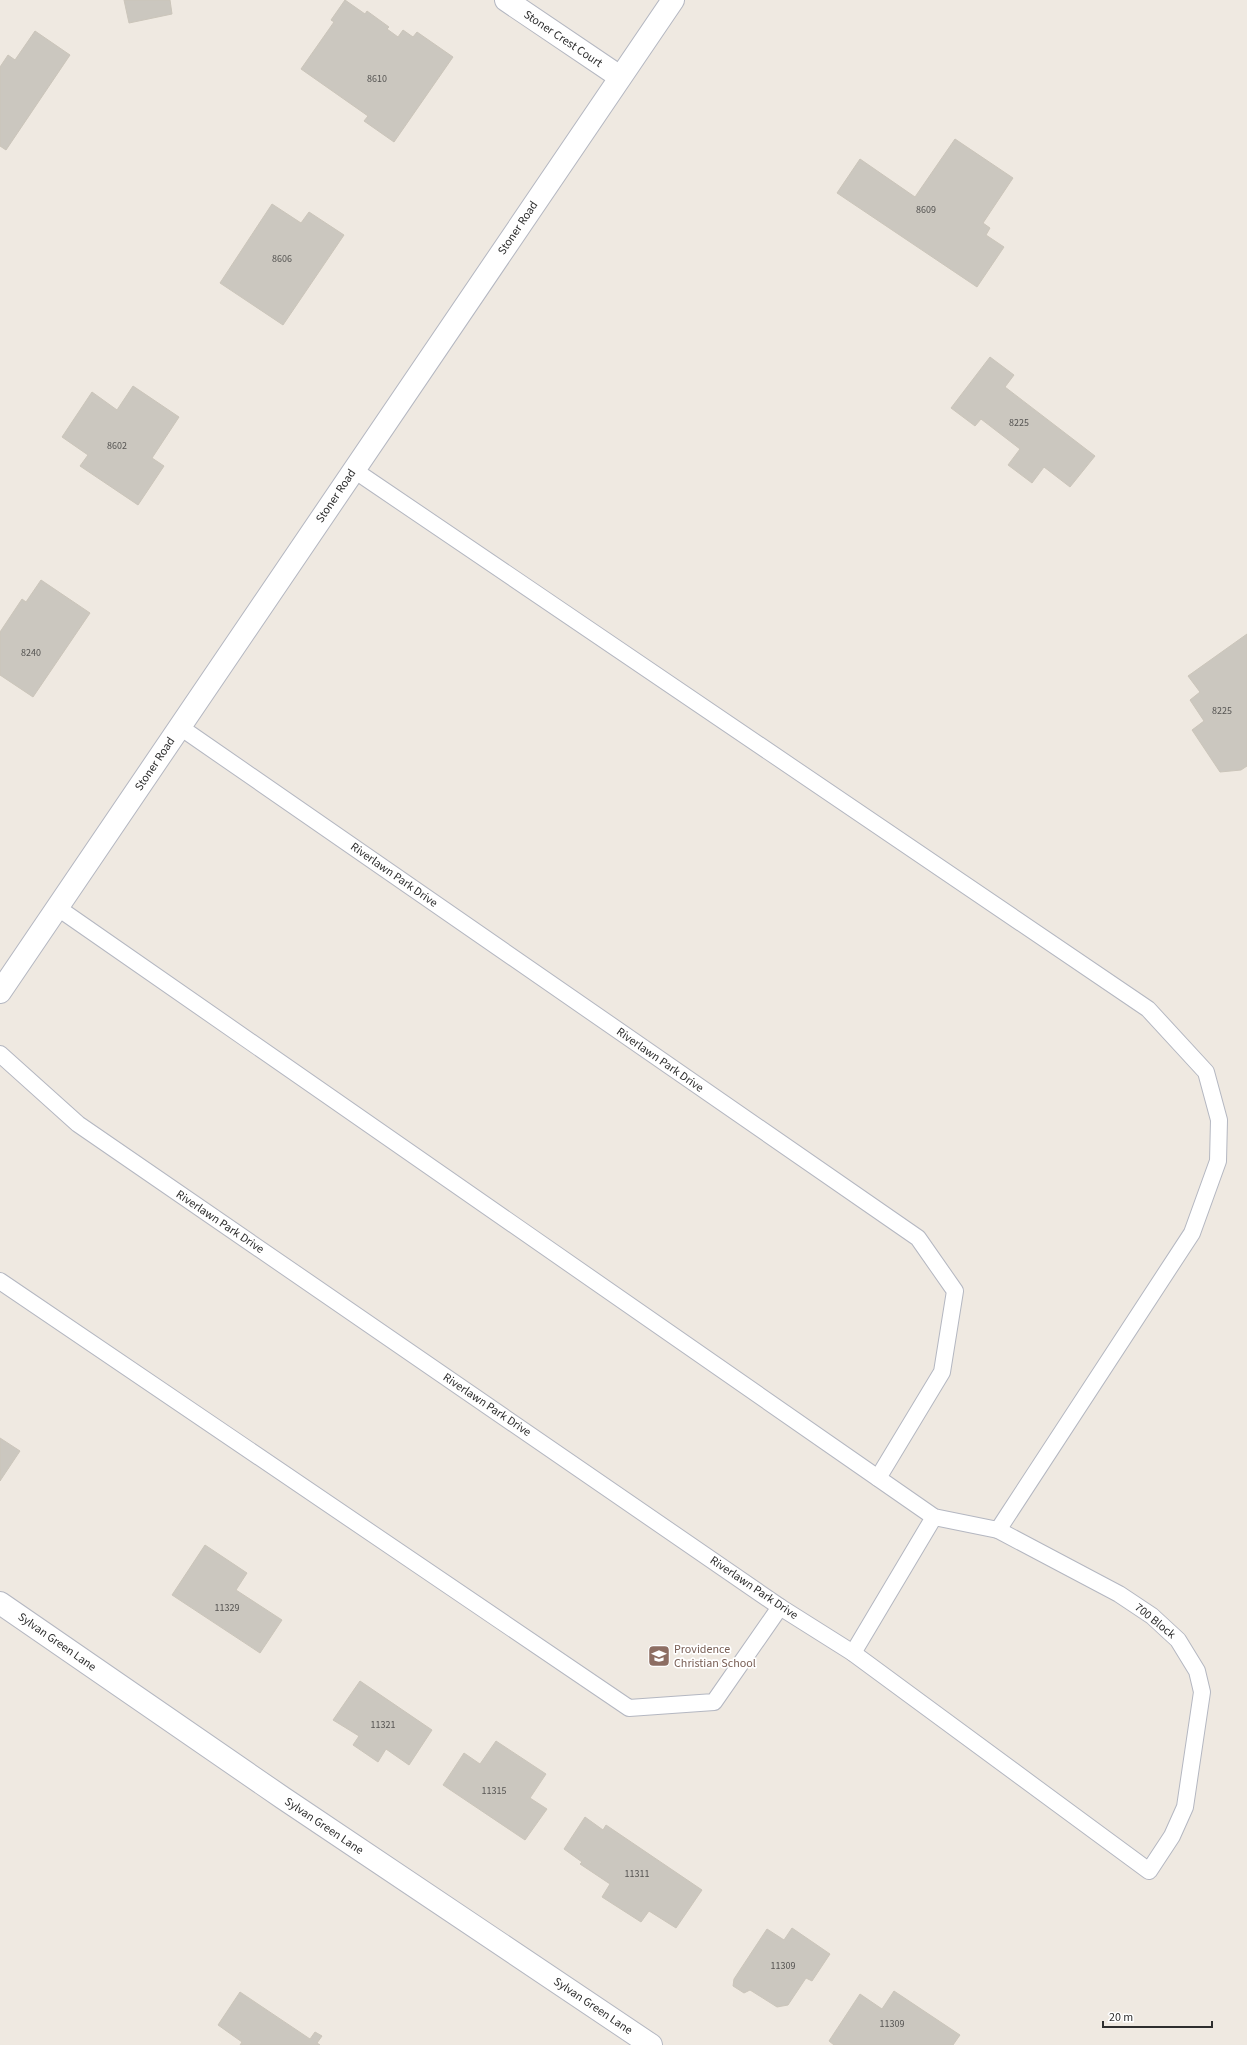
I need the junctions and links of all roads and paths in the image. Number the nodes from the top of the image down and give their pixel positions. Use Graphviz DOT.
graph roads {
  1 [pos="506,0"];
  2 [pos="673,0"];
  3 [pos="620,77"];
  4 [pos="354,470"];
  5 [pos="180,727"];
  6 [pos="58,908"];
  7 [pos="0,992"];
  8 [pos="0,1054"];
  9 [pos="0,1281"];
  10 [pos="878,1478"];
  11 [pos="934,1517"];
  12 [pos="998,1530"];
  13 [pos="0,1603"];
  14 [pos="780,1607"];
  15 [pos="853,1652"];
  16 [pos="1149,1871"];
  17 [pos="651,2045"];
  1 -- 3 [label="street, Stoner Crest Court"];
  2 -- 3 [label="street, Stoner Road"];
  3 -- 4 [label="street, Stoner Road"];
  4 -- 5 [label="street, Stoner Road"];
  4 -- 12 [label="lane"];
  5 -- 6 [label="street, Stoner Road"];
  5 -- 10 [label="lane, Riverlawn Park Drive"];
  6 -- 7 [label="street, Stoner Road"];
  6 -- 10 [label="lane"];
  8 -- 14 [label="lane, Riverlawn Park Drive"];
  9 -- 14 [label="lane"];
  10 -- 11 [label="lane"];
  11 -- 12 [label="lane, 700 Block"];
  11 -- 15 [label="lane"];
  12 -- 16 [label="lane, 700 Block"];
  13 -- 17 [label="street, Sylvan Green Lane"];
  14 -- 15 [label="lane, Riverlawn Park Drive"];
  15 -- 16 [label="lane, Riverlawn Park Drive"];
}
